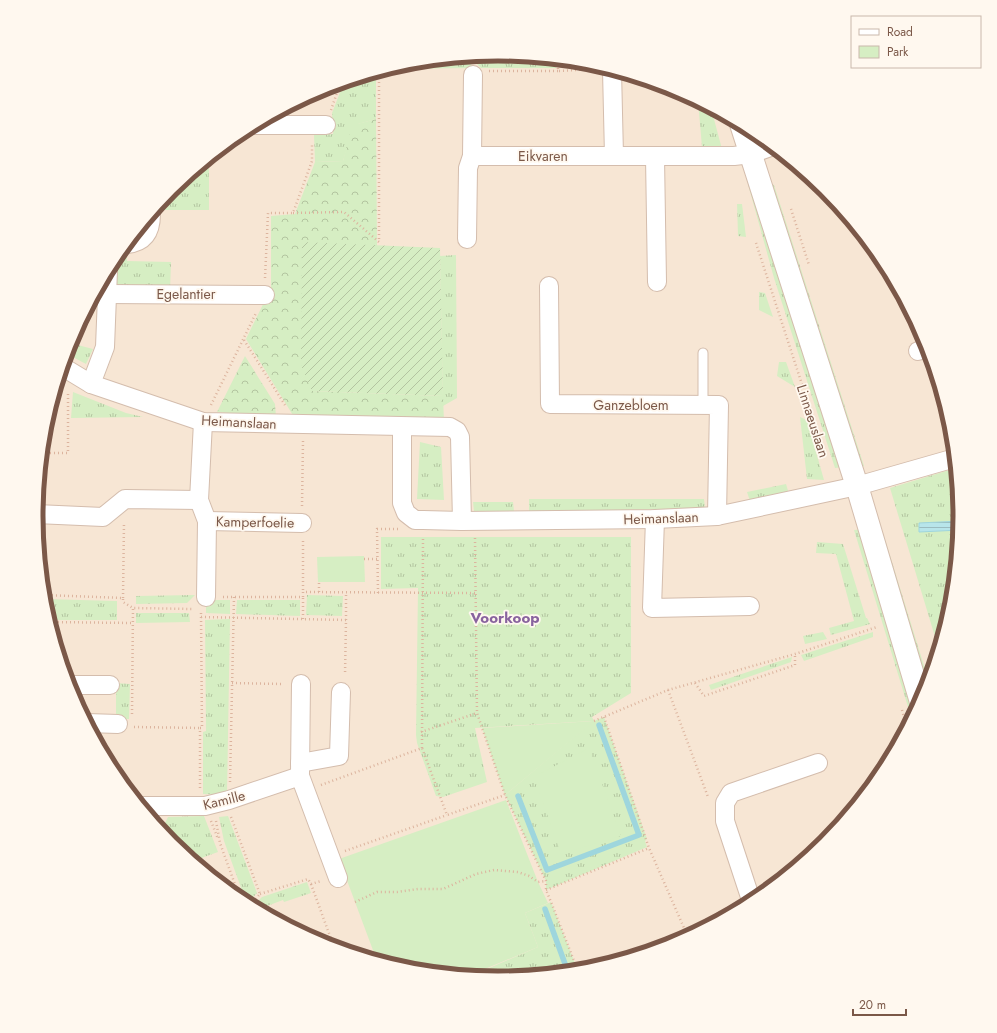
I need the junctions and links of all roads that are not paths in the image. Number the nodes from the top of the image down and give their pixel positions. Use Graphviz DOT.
graph roads {
  1 [pos="479,73"];
  2 [pos="607,75"];
  3 [pos="266,125"];
  4 [pos="326,125"];
  5 [pos="744,133"];
  6 [pos="767,148"];
  7 [pos="751,154"];
  8 [pos="472,156"];
  9 [pos="614,156"];
  10 [pos="655,156"];
  11 [pos="151,222"];
  12 [pos="468,239"];
  13 [pos="134,243"];
  14 [pos="657,282"];
  15 [pos="107,283"];
  16 [pos="549,286"];
  17 [pos="107,294"];
  18 [pos="265,295"];
  19 [pos="703,353"];
  20 [pos="67,370"];
  21 [pos="91,384"];
  22 [pos="703,405"];
  23 [pos="203,422"];
  24 [pos="402,427"];
  25 [pos="950,459"];
  26 [pos="857,486"];
  27 [pos="199,500"];
  28 [pos="43,514"];
  29 [pos="717,516"];
  30 [pos="655,519"];
  31 [pos="207,521"];
  32 [pos="468,521"];
  33 [pos="302,523"];
  34 [pos="204,603"];
  35 [pos="750,606"];
  36 [pos="301,684"];
  37 [pos="76,685"];
  38 [pos="110,685"];
  39 [pos="919,691"];
  40 [pos="340,692"];
  41 [pos="93,723"];
  42 [pos="125,725"];
  43 [pos="818,764"];
  44 [pos="302,776"];
  45 [pos="148,808"];
  46 [pos="338,877"];
  47 [pos="750,896"];
  1 -- 8 [label="street"];
  2 -- 9 [label="street"];
  3 -- 4 [label="street"];
  5 -- 7 [label="street, Linnaeuslaan"];
  6 -- 7 [label="street, Eikvaren"];
  7 -- 10 [label="street, Eikvaren"];
  7 -- 26 [label="street, Linnaeuslaan"];
  8 -- 9 [label="street, Eikvaren"];
  8 -- 12 [label="street"];
  9 -- 10 [label="street, Eikvaren"];
  10 -- 14 [label="street"];
  11 -- 13 [label="street"];
  15 -- 17 [label="street"];
  16 -- 22 [label="street, Ganzebloem"];
  17 -- 18 [label="street, Egelantier"];
  17 -- 21 [label="street"];
  19 -- 22 [label="lane"];
  20 -- 21 [label="street, Heimanslaan"];
  21 -- 23 [label="street, Heimanslaan"];
  22 -- 29 [label="street, Ganzebloem"];
  23 -- 24 [label="street, Heimanslaan"];
  23 -- 27 [label="street, Kamperfoelie"];
  24 -- 32 [label="street, Heimanslaan"];
  24 -- 32 [label="street, Heimanslaan"];
  25 -- 26 [label="street, Heimanslaan"];
  26 -- 29 [label="street, Heimanslaan"];
  26 -- 39 [label="street, Linnaeuslaan"];
  27 -- 28 [label="street"];
  27 -- 31 [label="street, Kamperfoelie"];
  29 -- 30 [label="street, Heimanslaan"];
  30 -- 32 [label="street, Heimanslaan"];
  30 -- 35 [label="street"];
  31 -- 33 [label="street, Kamperfoelie"];
  31 -- 34 [label="street, Kamperfoelie"];
  36 -- 44 [label="street"];
  37 -- 38 [label="street"];
  40 -- 44 [label="street, Kamille"];
  41 -- 42 [label="street"];
  43 -- 47 [label="street"];
  44 -- 45 [label="street, Kamille"];
  44 -- 46 [label="street"];
}
